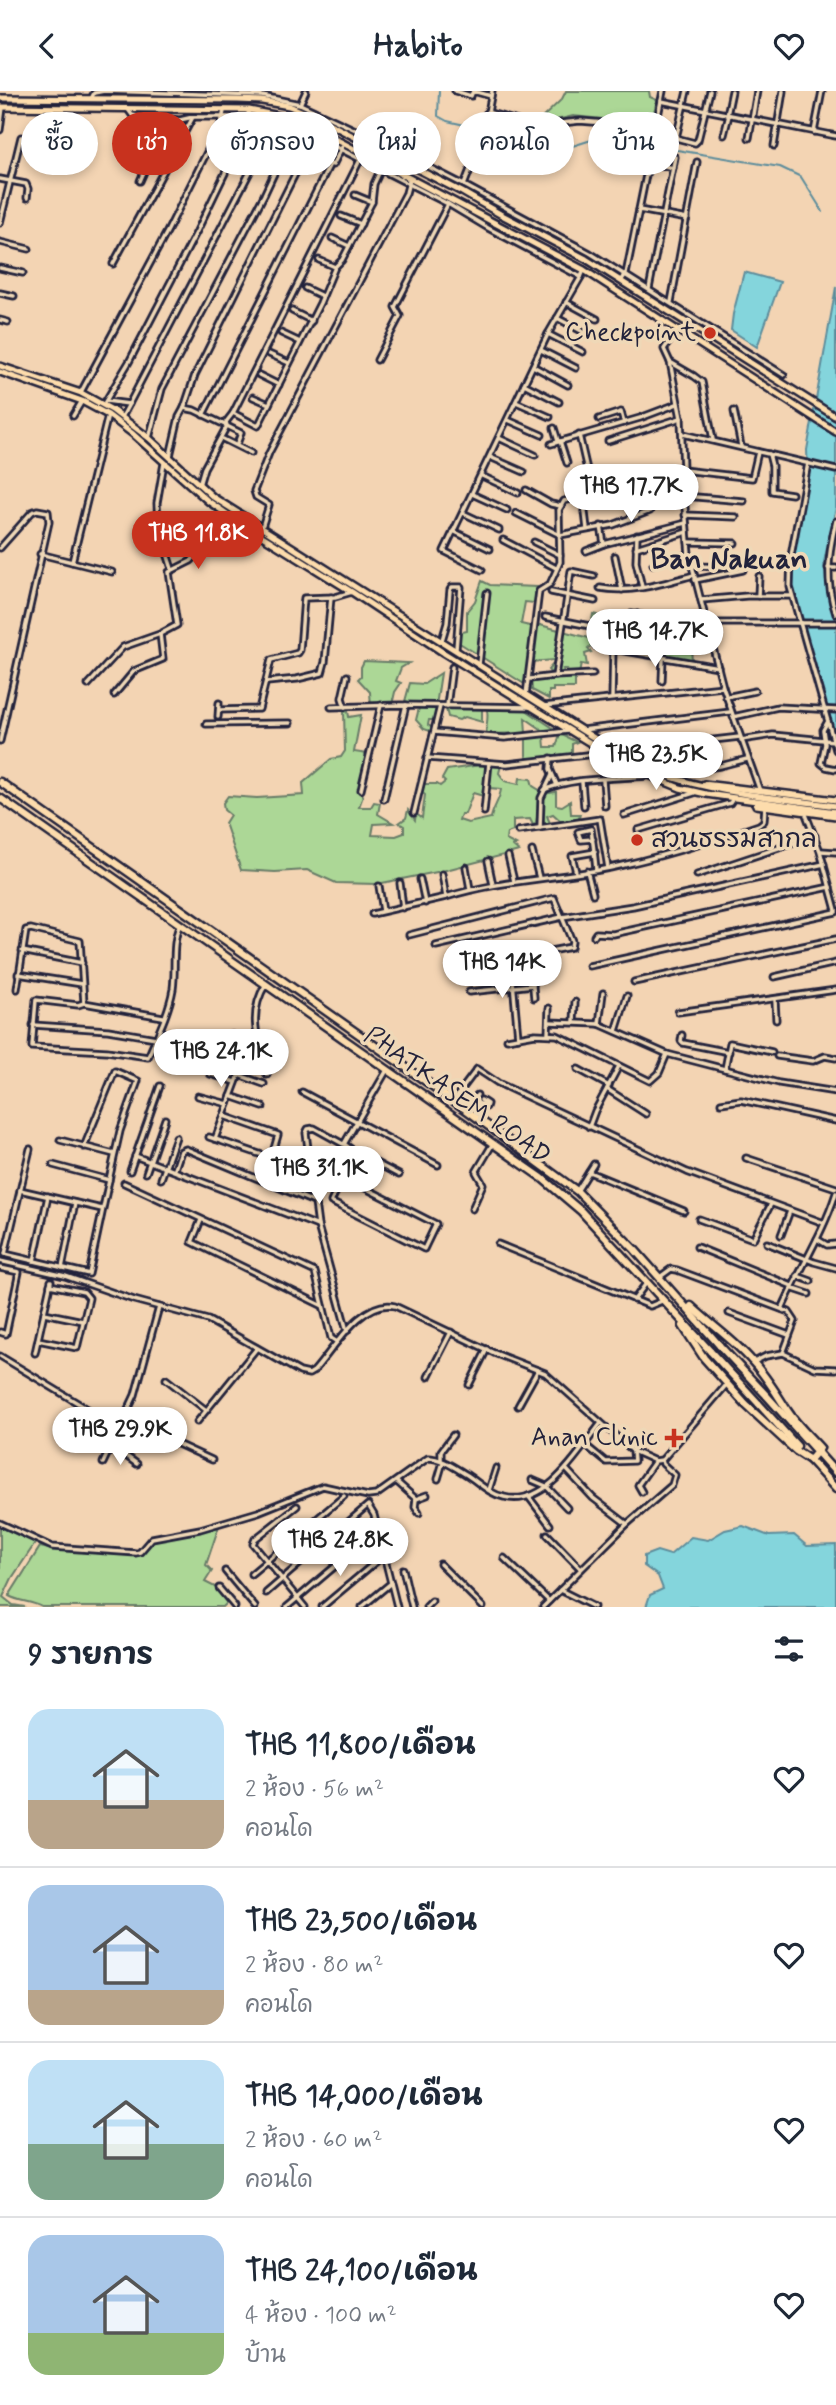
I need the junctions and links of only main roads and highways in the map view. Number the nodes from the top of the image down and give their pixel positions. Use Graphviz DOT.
graph roads {
  1 [pos="238,95"];
  2 [pos="0,98"];
  3 [pos="91,99"];
  4 [pos="1,107"];
  5 [pos="93,108"];
  6 [pos="463,188"];
  7 [pos="458,202"];
  8 [pos="0,366"];
  9 [pos="0,372"];
  10 [pos="836,417"];
  11 [pos="836,432"];
  12 [pos="396,612"];
  13 [pos="391,619"];
  14 [pos="0,782"];
  15 [pos="680,782"];
  16 [pos="706,794"];
  17 [pos="0,798"];
  18 [pos="836,800"];
  19 [pos="836,806"];
  20 [pos="824,807"];
  21 [pos="836,814"];
  22 [pos="325,1010"];
  23 [pos="317,1020"];
  24 [pos="678,1297"];
  25 [pos="676,1313"];
  26 [pos="818,1453"];
  27 [pos="810,1460"];
  28 [pos="836,1473"];
  29 [pos="836,1489"];
  1 -- 3 [label="main road"];
  1 -- 6 [label="main road"];
  2 -- 3 [label="main road"];
  3 -- 5 [label="main road"];
  4 -- 5 [label="main road"];
  5 -- 7 [label="main road"];
  6 -- 7 [label="main road"];
  6 -- 10 [label="main road"];
  7 -- 11 [label="main road"];
  8 -- 12 [label="main road"];
  9 -- 13 [label="main road"];
  12 -- 13 [label="main road"];
  12 -- 15 [label="main road"];
  13 -- 16 [label="main road"];
  14 -- 22 [label="highway, PHATKASEM ROAD"];
  15 -- 18 [label="main road"];
  15 -- 20 [label="main road"];
  16 -- 20 [label="main road"];
  16 -- 21 [label="main road"];
  17 -- 23 [label="highway, PHATKASEM ROAD"];
  19 -- 20 [label="main road"];
  20 -- 21 [label="main road"];
  22 -- 23 [label="highway"];
  22 -- 24 [label="highway, PHATKASEM ROAD"];
  23 -- 25 [label="highway, PHATKASEM ROAD"];
  24 -- 26 [label="highway, PHATKASEM ROAD, bridge"];
  24 -- 26 [label="highway"];
  25 -- 27 [label="highway, PHATKASEM ROAD, bridge"];
  25 -- 27 [label="highway"];
  26 -- 27 [label="highway"];
  26 -- 28 [label="highway, PHATKASEM ROAD"];
  27 -- 29 [label="highway, PHATKASEM ROAD"];
}
